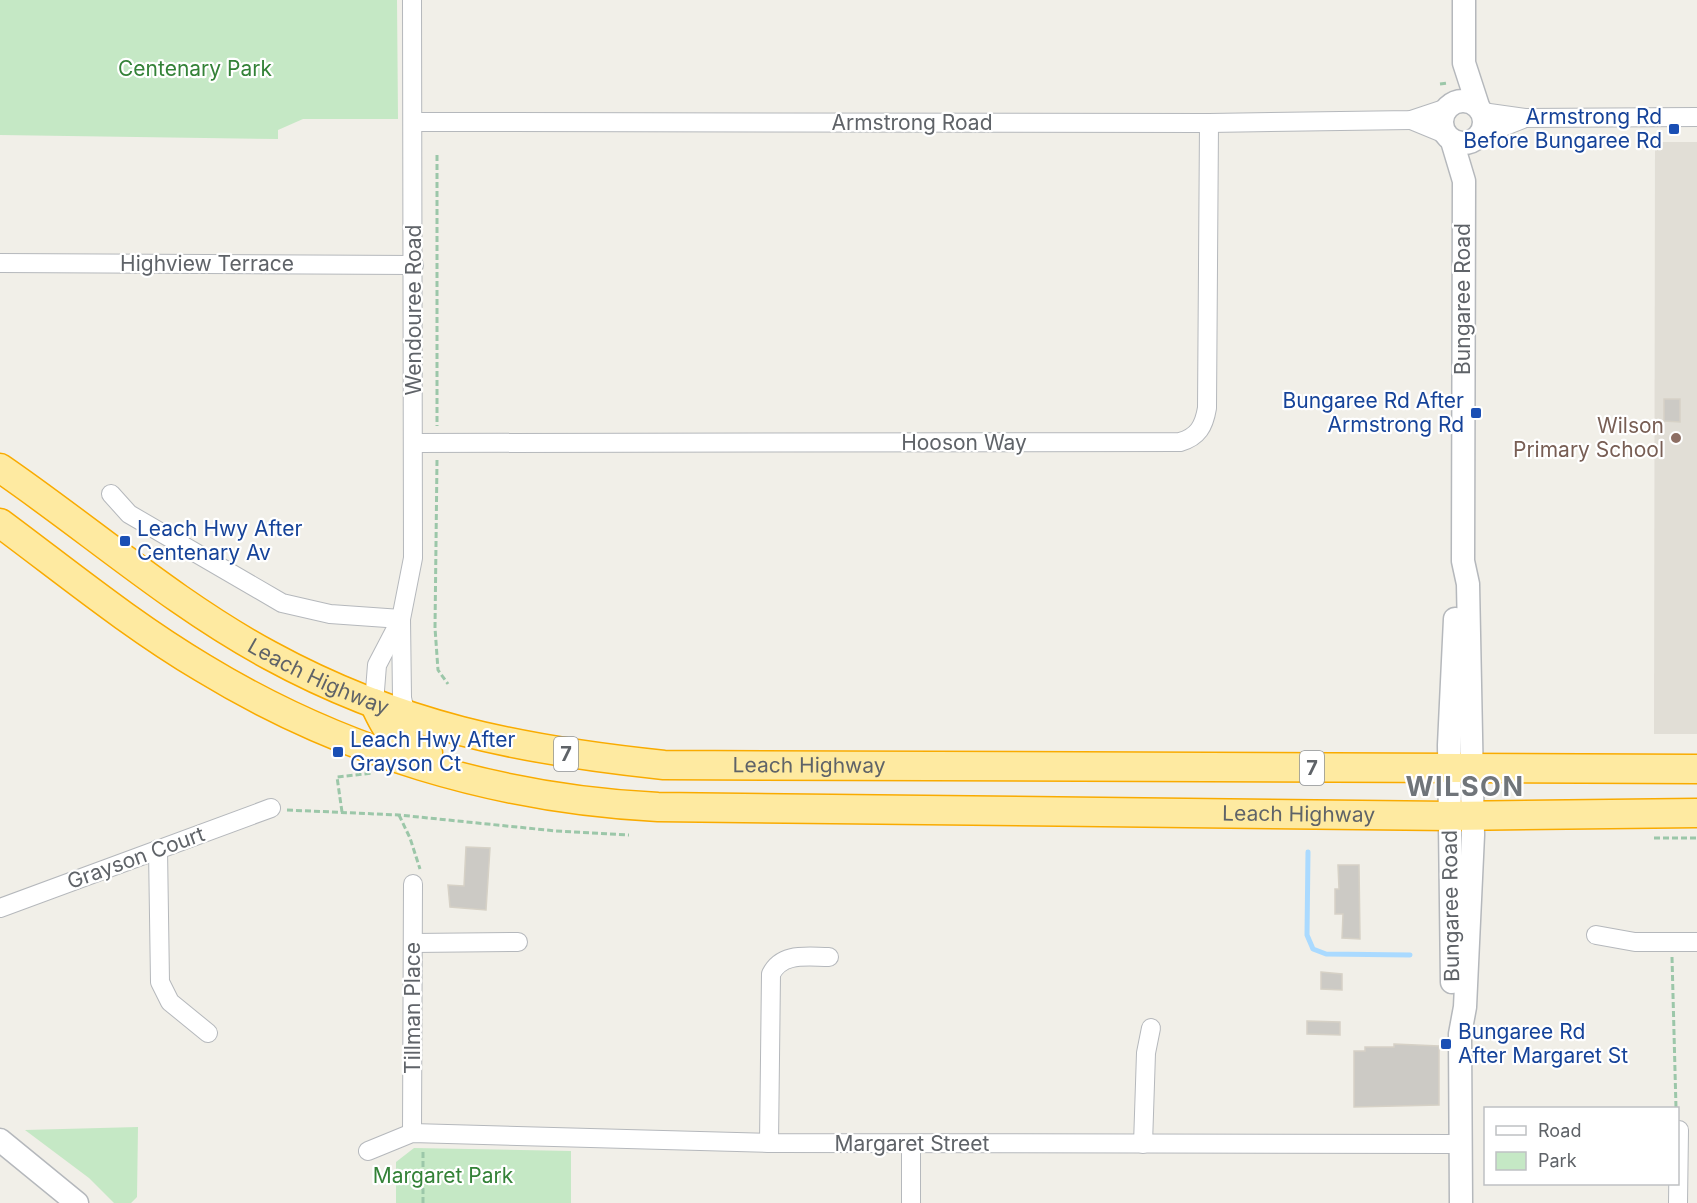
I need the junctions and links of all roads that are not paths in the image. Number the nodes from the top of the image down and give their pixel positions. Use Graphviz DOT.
graph roads {
  1 [pos="412,0"];
  2 [pos="1464,0"];
  3 [pos="1464,63"];
  4 [pos="1449,99"];
  5 [pos="1480,109"];
  6 [pos="1697,117"];
  7 [pos="1525,118"];
  8 [pos="1411,120"];
  9 [pos="413,122"];
  10 [pos="1209,123"];
  11 [pos="1449,137"];
  12 [pos="1478,138"];
  13 [pos="1464,181"];
  14 [pos="0,263"];
  15 [pos="414,265"];
  16 [pos="414,443"];
  17 [pos="0,468"];
  18 [pos="111,494"];
  19 [pos="0,523"];
  20 [pos="401,619"];
  21 [pos="374,703"];
  22 [pos="406,716"];
  23 [pos="1697,769"];
  24 [pos="1461,770"];
  25 [pos="541,792"];
  26 [pos="271,808"];
  27 [pos="1697,813"];
  28 [pos="1461,816"];
  29 [pos="158,849"];
  30 [pos="413,884"];
  31 [pos="0,908"];
  32 [pos="1596,935"];
  33 [pos="518,942"];
  34 [pos="1697,942"];
  35 [pos="413,943"];
  36 [pos="829,957"];
  37 [pos="1151,1028"];
  38 [pos="208,1034"];
  39 [pos="417,1133"];
  40 [pos="0,1140"];
  41 [pos="769,1143"];
  42 [pos="911,1144"];
  43 [pos="1143,1144"];
  44 [pos="1460,1144"];
  45 [pos="368,1152"];
  46 [pos="1678,1185"];
  47 [pos="76,1203"];
  48 [pos="911,1203"];
  49 [pos="1461,1203"];
  50 [pos="1678,1203"];
  1 -- 9 [label="street, Wendouree Road"];
  2 -- 3 [label="street"];
  3 -- 4 [label="street"];
  3 -- 5 [label="street"];
  4 -- 5 [label="street"];
  4 -- 8 [label="street, Armstrong Road"];
  4 -- 11 [label="street"];
  5 -- 7 [label="street"];
  5 -- 12 [label="street"];
  6 -- 7 [label="street"];
  7 -- 12 [label="street"];
  8 -- 10 [label="street, Armstrong Road"];
  8 -- 11 [label="street, Armstrong Road"];
  9 -- 10 [label="street, Armstrong Road"];
  9 -- 15 [label="street, Wendouree Road"];
  10 -- 16 [label="street, Hooson Way"];
  11 -- 12 [label="street"];
  11 -- 13 [label="street, Bungaree Road"];
  12 -- 13 [label="street, Bungaree Road"];
  13 -- 24 [label="street, Bungaree Road"];
  14 -- 15 [label="street, Highview Terrace"];
  15 -- 16 [label="street, Wendouree Road"];
  16 -- 20 [label="street, Wendouree Road"];
  17 -- 21 [label="highway, Leach Highway / 7"];
  18 -- 20 [label="street"];
  19 -- 25 [label="highway, Leach Highway / 7"];
  20 -- 21 [label="street, Wendouree Road"];
  20 -- 22 [label="street, Wendouree Road"];
  21 -- 22 [label="highway, Leach Highway / 7"];
  21 -- 25 [label="highway"];
  22 -- 24 [label="highway, Leach Highway / 7"];
  23 -- 24 [label="highway, Leach Highway / 7"];
  24 -- 28 [label="street, Bungaree Road"];
  25 -- 28 [label="highway, Leach Highway / 7"];
  26 -- 29 [label="street, Grayson Court"];
  27 -- 28 [label="highway, Leach Highway / 7"];
  28 -- 44 [label="street, Bungaree Road"];
  29 -- 31 [label="street, Grayson Court"];
  29 -- 38 [label="street"];
  30 -- 35 [label="street, Tillman Place"];
  32 -- 34 [label="street"];
  33 -- 35 [label="street"];
  35 -- 39 [label="street, Tillman Place"];
  36 -- 41 [label="street"];
  37 -- 43 [label="street"];
  39 -- 41 [label="street, Margaret Street"];
  39 -- 45 [label="street, Margaret Street"];
  40 -- 47 [label="street"];
  41 -- 42 [label="street, Margaret Street"];
  42 -- 43 [label="street, Margaret Street"];
  42 -- 48 [label="street"];
  43 -- 44 [label="street, Margaret Street"];
  44 -- 49 [label="street, Bungaree Road"];
  46 -- 50 [label="street"];
}
